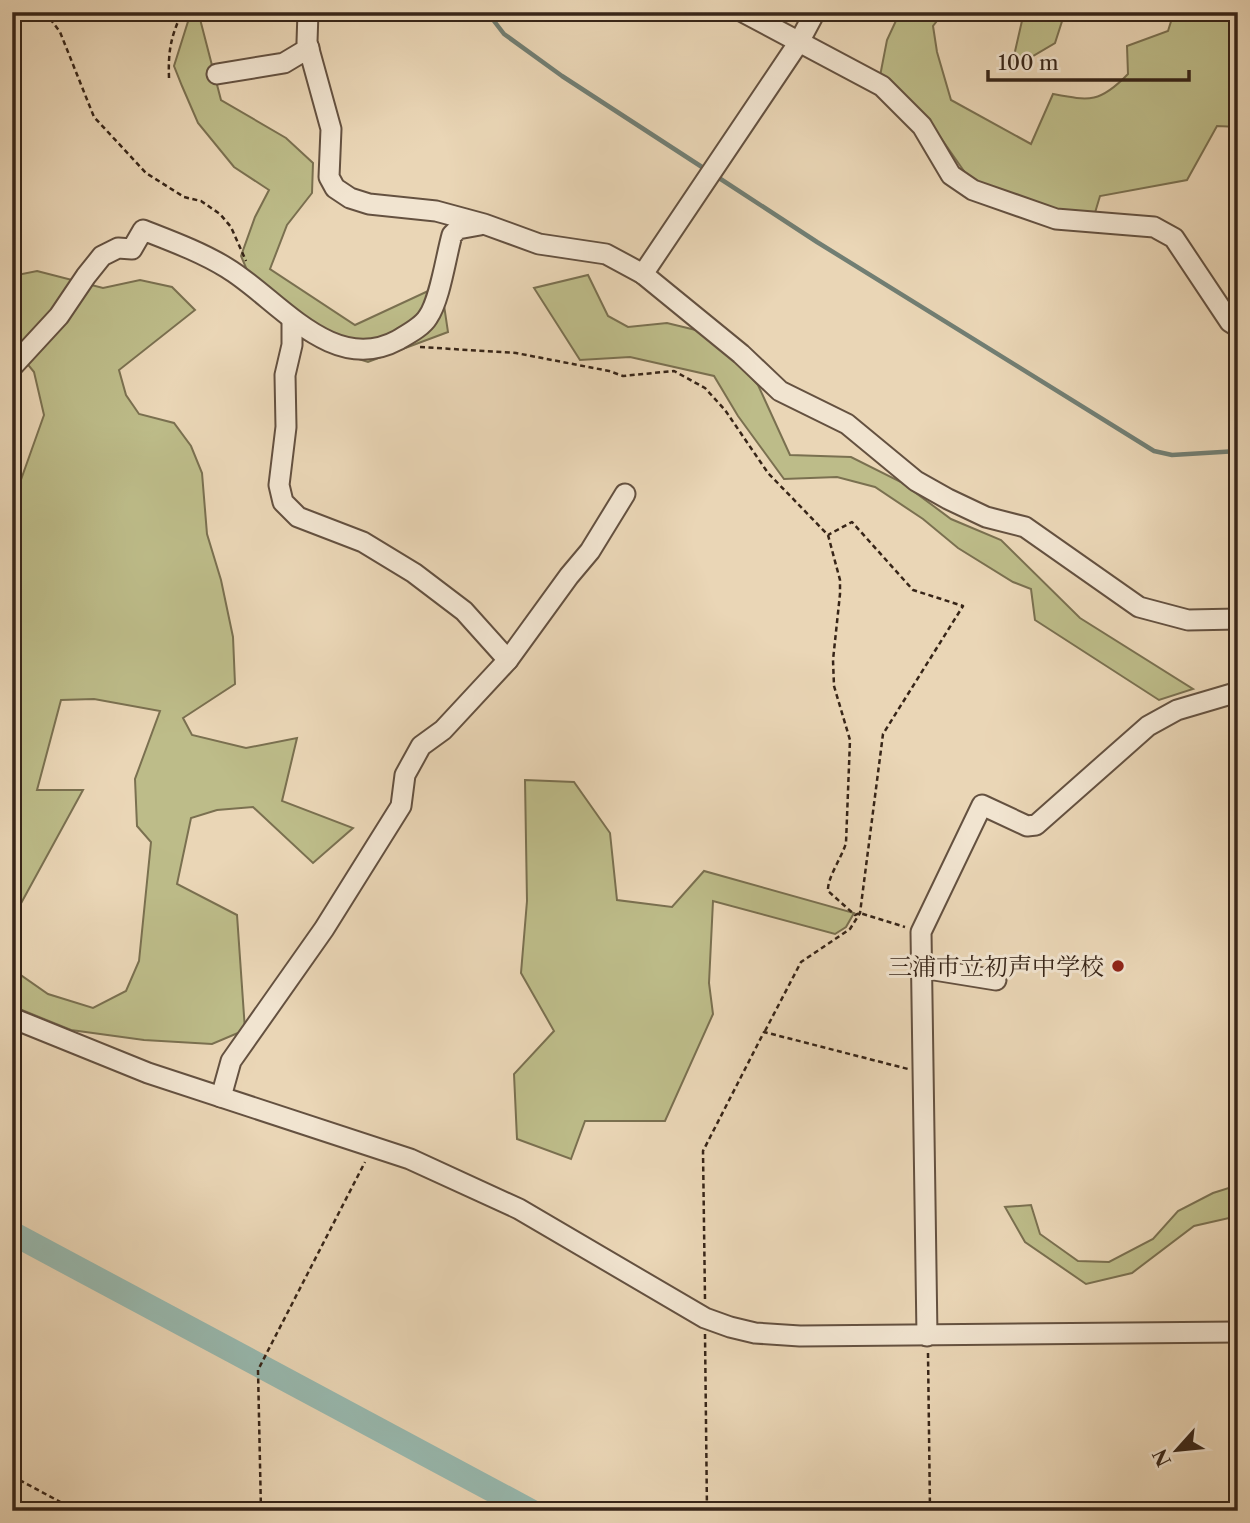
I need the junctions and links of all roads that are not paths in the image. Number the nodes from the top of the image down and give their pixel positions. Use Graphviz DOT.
graph roads {
  1 [pos="308,12"];
  2 [pos="743,12"];
  3 [pos="815,12"];
  4 [pos="799,42"];
  5 [pos="309,48"];
  6 [pos="217,74"];
  7 [pos="484,224"];
  8 [pos="643,274"];
  9 [pos="292,319"];
  10 [pos="1238,327"];
  11 [pos="12,367"];
  12 [pos="625,494"];
  13 [pos="1238,619"];
  14 [pos="508,660"];
  15 [pos="1238,692"];
  16 [pos="922,968"];
  17 [pos="996,980"];
  18 [pos="12,1018"];
  19 [pos="222,1097"];
  20 [pos="1238,1332"];
  21 [pos="927,1336"];
  1 -- 5 [label="street"];
  2 -- 4 [label="street"];
  3 -- 4 [label="street"];
  4 -- 8 [label="street"];
  4 -- 10 [label="street"];
  5 -- 6 [label="street"];
  5 -- 7 [label="street"];
  7 -- 8 [label="street"];
  7 -- 9 [label="street"];
  8 -- 13 [label="street"];
  9 -- 11 [label="street"];
  9 -- 14 [label="street"];
  12 -- 14 [label="street"];
  14 -- 19 [label="street"];
  15 -- 16 [label="street"];
  16 -- 17 [label="street"];
  16 -- 21 [label="street"];
  18 -- 19 [label="street"];
  19 -- 21 [label="street"];
  20 -- 21 [label="street"];
}
